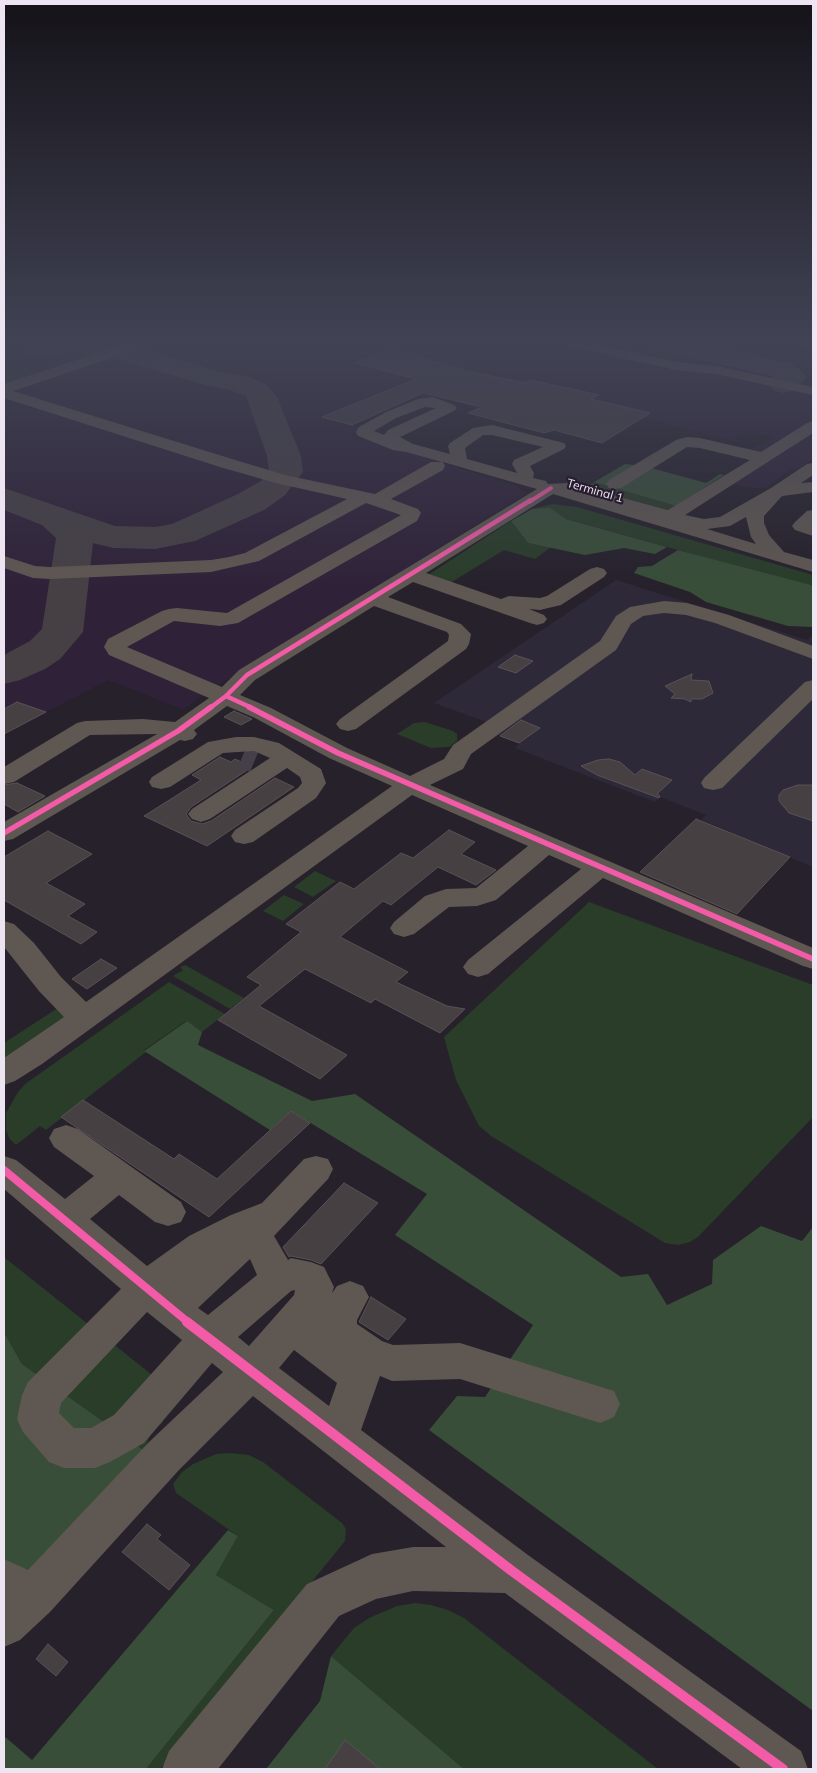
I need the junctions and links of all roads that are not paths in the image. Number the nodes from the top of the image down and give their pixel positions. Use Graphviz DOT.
graph roads {
  1 [pos="107,425"];
  2 [pos="376,425"];
  3 [pos="413,425"];
  4 [pos="813,426"];
  5 [pos="788,442"];
  6 [pos="712,446"];
  7 [pos="407,447"];
  8 [pos="764,458"];
  9 [pos="460,462"];
  10 [pos="437,466"];
  11 [pos="813,477"];
  12 [pos="282,479"];
  13 [pos="522,481"];
  14 [pos="615,484"];
  15 [pos="551,488"];
  16 [pos="775,494"];
  17 [pos="370,499"];
  18 [pos="813,514"];
  19 [pos="665,519"];
  20 [pos="313,524"];
  21 [pos="813,531"];
  22 [pos="758,532"];
  23 [pos="777,556"];
  24 [pos="813,557"];
  25 [pos="4,562"];
  26 [pos="813,566"];
  27 [pos="597,573"];
  28 [pos="410,574"];
  29 [pos="476,597"];
  30 [pos="371,598"];
  31 [pos="537,619"];
  32 [pos="813,653"];
  33 [pos="813,687"];
  34 [pos="226,696"];
  35 [pos="348,724"];
  36 [pos="178,731"];
  37 [pos="216,747"];
  38 [pos="264,760"];
  39 [pos="122,764"];
  40 [pos="5,777"];
  41 [pos="162,782"];
  42 [pos="415,782"];
  43 [pos="713,783"];
  44 [pos="184,791"];
  45 [pos="201,814"];
  46 [pos="10,823"];
  47 [pos="244,836"];
  48 [pos="546,844"];
  49 [pos="600,867"];
  50 [pos="404,928"];
  51 [pos="4,930"];
  52 [pos="813,959"];
  53 [pos="478,967"];
  54 [pos="84,1018"];
  55 [pos="4,1073"];
  56 [pos="66,1138"];
  57 [pos="316,1169"];
  58 [pos="4,1170"];
  59 [pos="119,1176"];
  60 [pos="4,1189"];
  61 [pos="56,1212"];
  62 [pos="168,1212"];
  63 [pos="257,1224"];
  64 [pos="278,1280"];
  65 [pos="350,1297"];
  66 [pos="158,1299"];
  67 [pos="291,1326"];
  68 [pos="209,1338"];
  69 [pos="364,1365"];
  70 [pos="251,1371"];
  71 [pos="600,1404"];
  72 [pos="129,1429"];
  73 [pos="338,1437"];
  74 [pos="164,1456"];
  75 [pos="512,1571"];
  76 [pos="14,1601"];
  77 [pos="187,1769"];
  78 [pos="783,1769"];
  1 -- 12 [label="street"];
  2 -- 7 [label="street, Terminal 1"];
  3 -- 7 [label="street, Terminal 1"];
  4 -- 5 [label="street"];
  5 -- 6 [label="street"];
  5 -- 8 [label="street"];
  6 -- 8 [label="street"];
  6 -- 14 [label="street"];
  7 -- 9 [label="street, Terminal 1"];
  8 -- 19 [label="street"];
  9 -- 13 [label="street, Terminal 1"];
  9 -- 13 [label="street"];
  10 -- 17 [label="street"];
  11 -- 16 [label="street"];
  12 -- 17 [label="street"];
  12 -- 20 [label="street"];
  13 -- 15 [label="street, Terminal 1"];
  15 -- 19 [label="street, Terminal 1"];
  15 -- 28 [label="street"];
  16 -- 19 [label="street, Terminal 1"];
  16 -- 22 [label="street"];
  17 -- 20 [label="street"];
  17 -- 34 [label="street"];
  18 -- 21 [label="street"];
  19 -- 23 [label="street, Terminal 1"];
  20 -- 25 [label="street"];
  22 -- 23 [label="street"];
  22 -- 24 [label="street"];
  23 -- 26 [label="street, Terminal 1"];
  27 -- 29 [label="street"];
  28 -- 29 [label="street"];
  28 -- 30 [label="street"];
  29 -- 31 [label="street"];
  30 -- 34 [label="street"];
  30 -- 35 [label="street"];
  32 -- 42 [label="street"];
  33 -- 43 [label="street"];
  34 -- 36 [label="street"];
  34 -- 42 [label="street"];
  36 -- 37 [label="street"];
  36 -- 39 [label="street"];
  36 -- 40 [label="street"];
  37 -- 38 [label="street"];
  37 -- 38 [label="street"];
  37 -- 41 [label="street"];
  38 -- 45 [label="street"];
  38 -- 47 [label="street"];
  39 -- 41 [label="street"];
  39 -- 46 [label="street"];
  41 -- 44 [label="street"];
  42 -- 48 [label="street"];
  42 -- 54 [label="street"];
  48 -- 49 [label="street"];
  48 -- 50 [label="street"];
  49 -- 52 [label="street"];
  49 -- 53 [label="street"];
  51 -- 54 [label="street"];
  54 -- 55 [label="street"];
  56 -- 59 [label="street"];
  57 -- 63 [label="street"];
  58 -- 61 [label="street"];
  59 -- 61 [label="street"];
  59 -- 62 [label="street"];
  60 -- 61 [label="street"];
  61 -- 66 [label="street"];
  63 -- 64 [label="street"];
  63 -- 66 [label="street"];
  64 -- 67 [label="street"];
  64 -- 68 [label="street"];
  65 -- 69 [label="street"];
  66 -- 68 [label="street"];
  66 -- 72 [label="street"];
  67 -- 69 [label="street"];
  67 -- 70 [label="street"];
  68 -- 70 [label="street"];
  68 -- 72 [label="street"];
  69 -- 71 [label="street"];
  69 -- 73 [label="street"];
  70 -- 73 [label="street"];
  70 -- 74 [label="street"];
  72 -- 74 [label="street"];
  73 -- 75 [label="street"];
  74 -- 76 [label="street"];
  75 -- 77 [label="street"];
  75 -- 78 [label="street"];
}
